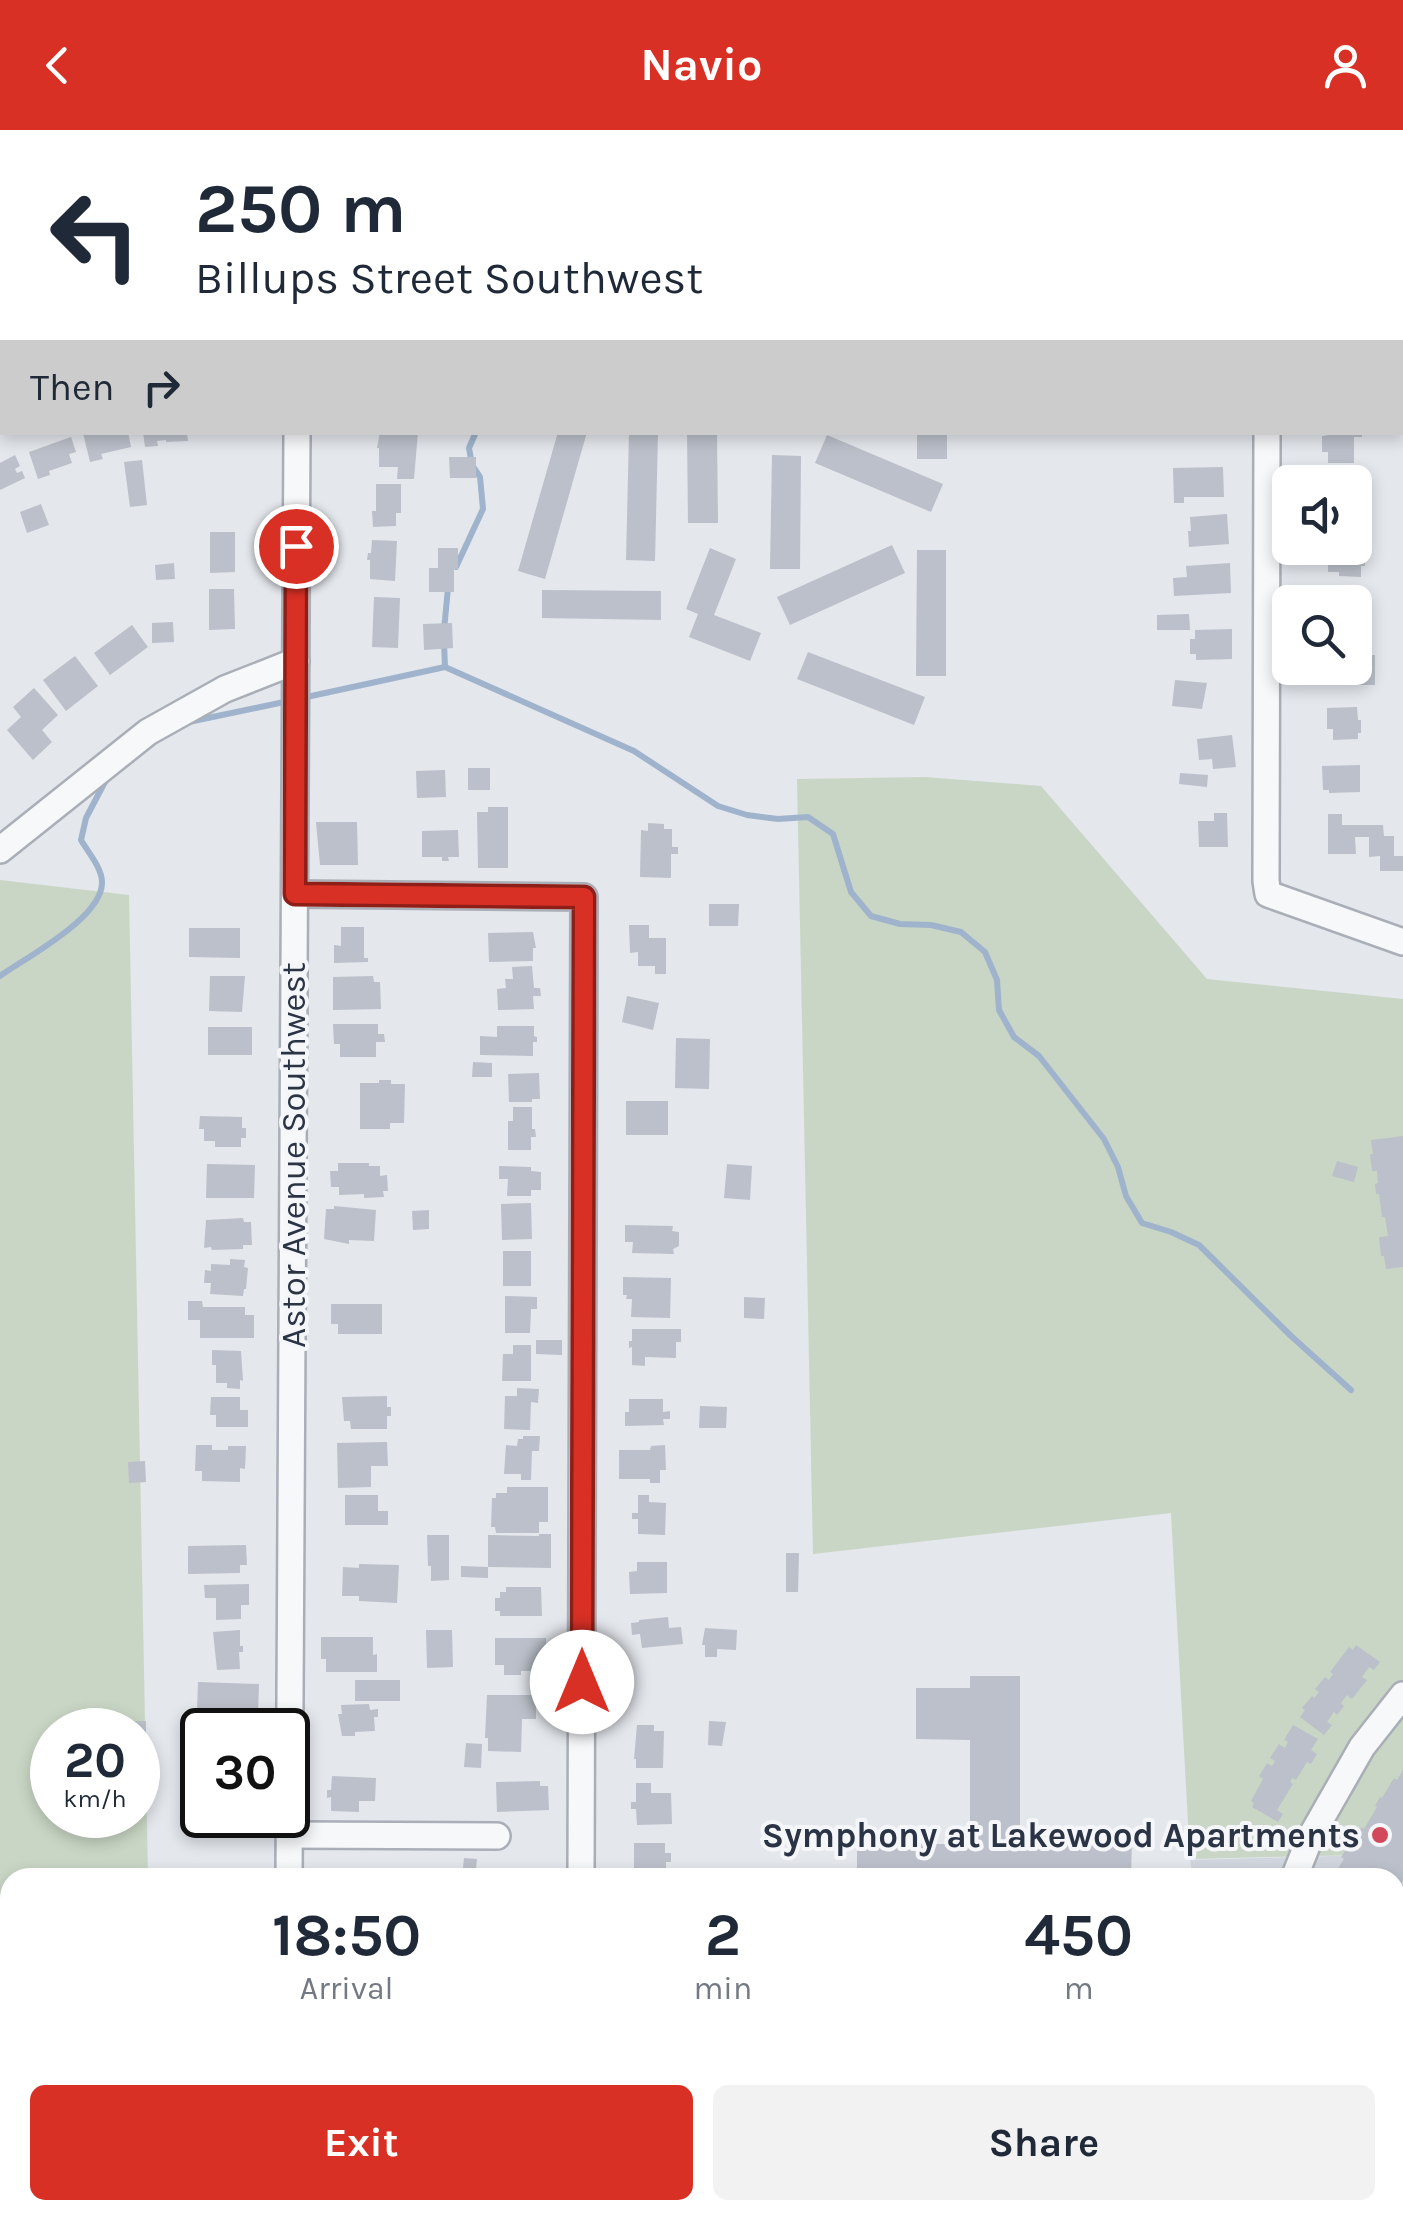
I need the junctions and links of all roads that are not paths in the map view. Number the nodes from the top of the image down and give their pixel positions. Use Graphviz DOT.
graph roads {
  1 [pos="297,435"];
  2 [pos="1268,435"];
  3 [pos="296,661"];
  4 [pos="0,850"];
  5 [pos="295,894"];
  6 [pos="1403,942"];
  7 [pos="1403,1695"];
  8 [pos="291,1708"];
  9 [pos="310,1834"];
  10 [pos="497,1836"];
  11 [pos="290,1838"];
  12 [pos="290,1868"];
  13 [pos="581,1868"];
  14 [pos="1298,1868"];
  1 -- 3 [label="street, Astor Avenue Southwest"];
  2 -- 6 [label="street"];
  3 -- 4 [label="street"];
  3 -- 5 [label="street, Astor Avenue Southwest"];
  5 -- 8 [label="street, Astor Avenue Southwest"];
  5 -- 13 [label="street"];
  7 -- 14 [label="street"];
  9 -- 10 [label="street"];
  11 -- 12 [label="street, Astor Avenue Southwest"];
}
